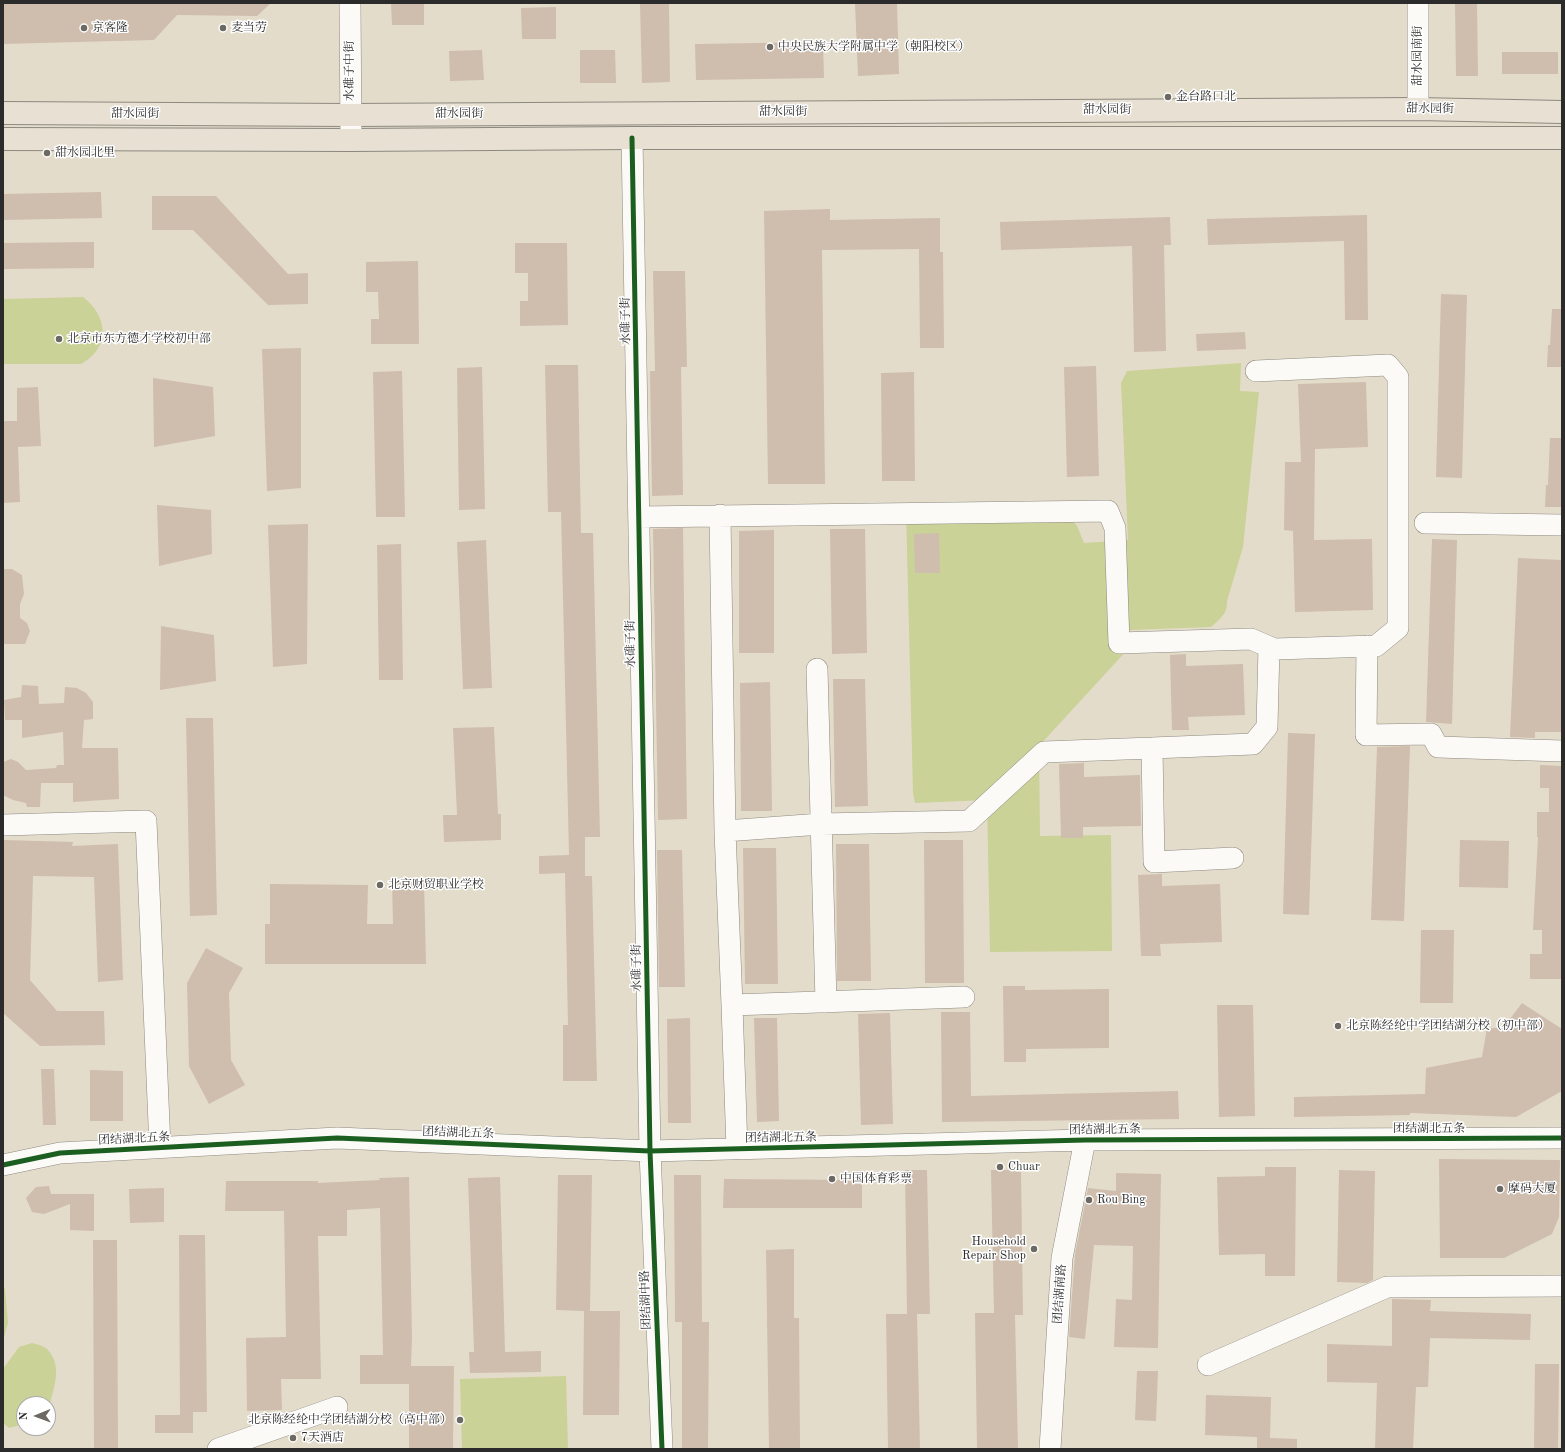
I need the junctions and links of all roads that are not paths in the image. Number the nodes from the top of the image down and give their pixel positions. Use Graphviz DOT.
graph roads {
  1 [pos="350,3"];
  2 [pos="1418,3"];
  3 [pos="1418,109"];
  4 [pos="1562,112"];
  5 [pos="3,113"];
  6 [pos="350,115"];
  7 [pos="632,138"];
  8 [pos="1562,138"];
  9 [pos="3,139"];
  10 [pos="351,140"];
  11 [pos="1256,371"];
  12 [pos="720,515"];
  13 [pos="639,516"];
  14 [pos="1425,523"];
  15 [pos="1562,524"];
  16 [pos="1367,646"];
  17 [pos="1269,647"];
  18 [pos="817,669"];
  19 [pos="1152,748"];
  20 [pos="1562,751"];
  21 [pos="821,824"];
  22 [pos="3,825"];
  23 [pos="725,831"];
  24 [pos="1233,858"];
  25 [pos="964,997"];
  26 [pos="826,1002"];
  27 [pos="732,1005"];
  28 [pos="1562,1138"];
  29 [pos="1085,1140"];
  30 [pos="160,1147"];
  31 [pos="737,1149"];
  32 [pos="650,1151"];
  33 [pos="3,1166"];
  34 [pos="1562,1286"];
  35 [pos="1208,1365"];
  36 [pos="337,1407"];
  37 [pos="218,1449"];
  38 [pos="662,1449"];
  39 [pos="1050,1449"];
  1 -- 6 [label="street, 水碓子中街"];
  2 -- 3 [label="street, 甜水园南街"];
  3 -- 4 [label="main road, 甜水园街"];
  3 -- 6 [label="main road, 甜水园街"];
  5 -- 6 [label="main road, 甜水园街"];
  6 -- 10 [label="street, 水碓子中街"];
  7 -- 8 [label="main road, 甜水园街"];
  7 -- 10 [label="main road, 甜水园街"];
  7 -- 13 [label="street, 水碓子街"];
  9 -- 10 [label="main road, 甜水园街"];
  11 -- 16 [label="street"];
  12 -- 13 [label="street"];
  12 -- 17 [label="street"];
  12 -- 23 [label="street"];
  13 -- 32 [label="street, 水碓子街"];
  14 -- 15 [label="street"];
  16 -- 17 [label="street"];
  16 -- 20 [label="street"];
  17 -- 19 [label="street"];
  18 -- 21 [label="street"];
  19 -- 21 [label="street"];
  19 -- 24 [label="street"];
  21 -- 23 [label="street"];
  21 -- 26 [label="street"];
  22 -- 30 [label="street"];
  23 -- 27 [label="street"];
  25 -- 26 [label="street"];
  26 -- 27 [label="street"];
  27 -- 31 [label="street"];
  28 -- 29 [label="street, 团结湖北五条"];
  29 -- 31 [label="street, 团结湖北五条"];
  29 -- 39 [label="street, 团结湖南路"];
  30 -- 32 [label="street, 团结湖北五条"];
  30 -- 33 [label="street, 团结湖北五条"];
  31 -- 32 [label="street, 团结湖北五条"];
  32 -- 38 [label="street, 团结湖中路"];
  34 -- 35 [label="street"];
  36 -- 37 [label="street"];
}
